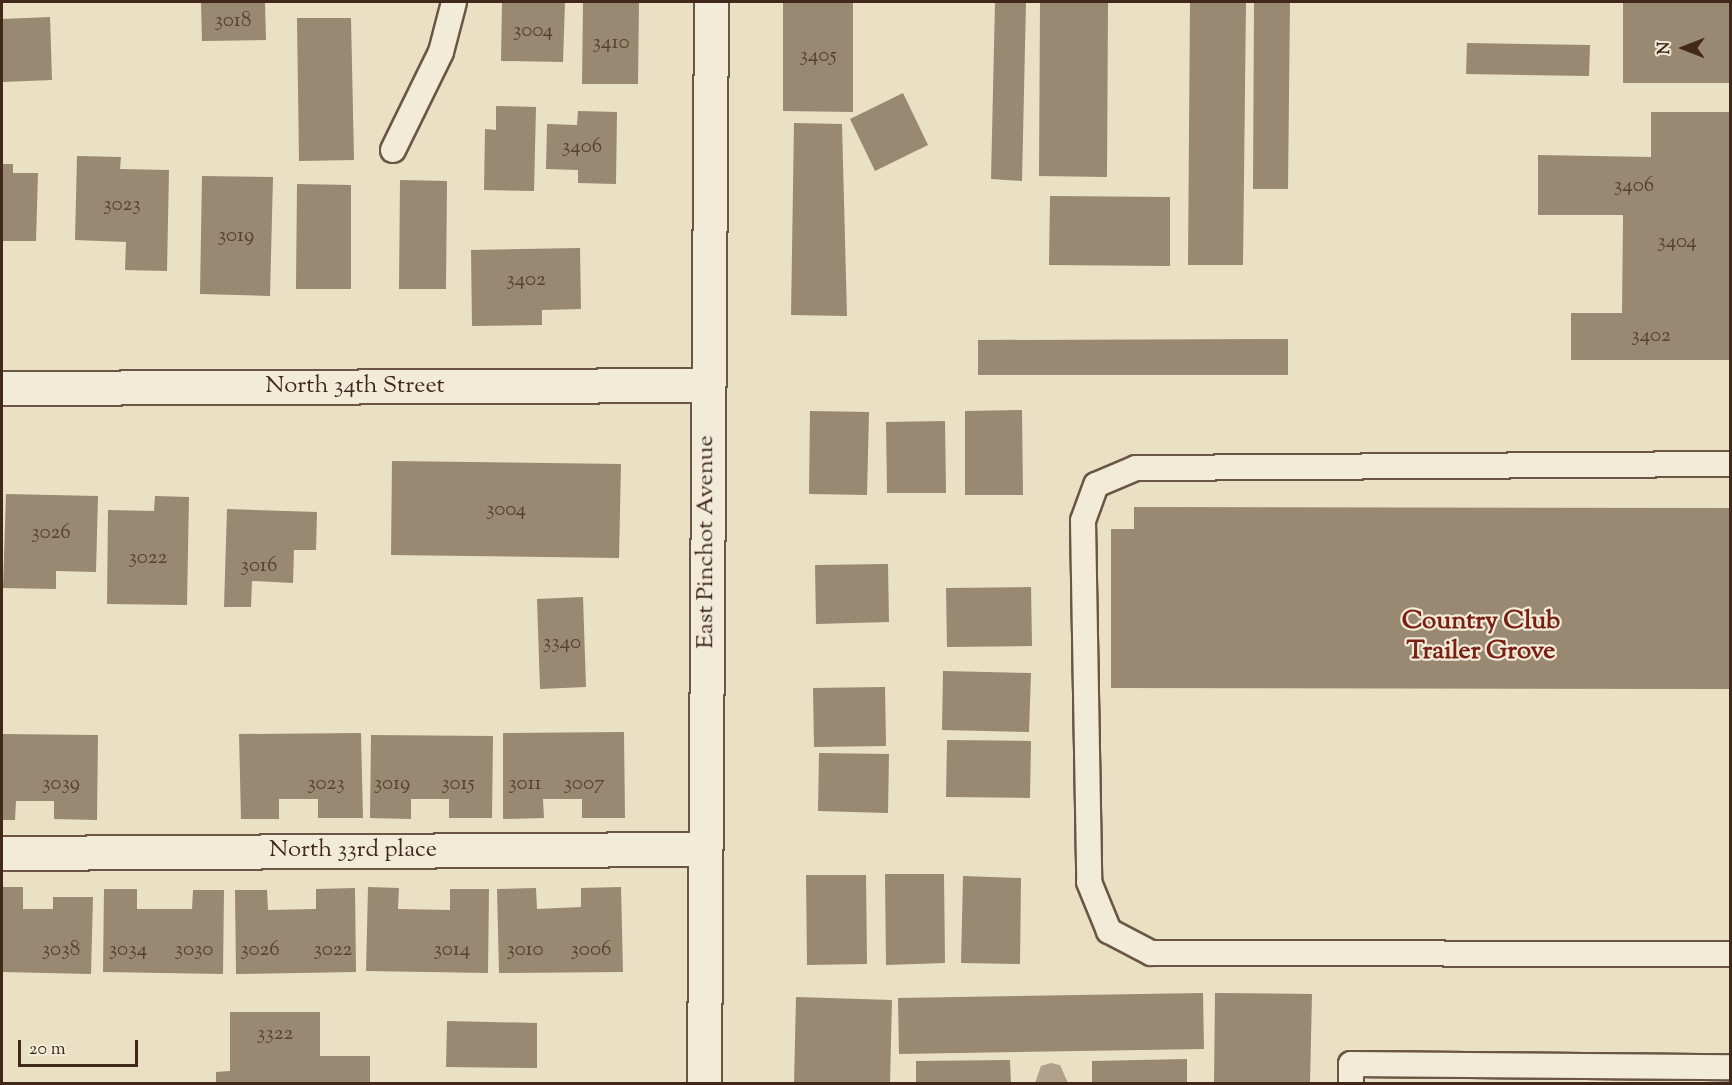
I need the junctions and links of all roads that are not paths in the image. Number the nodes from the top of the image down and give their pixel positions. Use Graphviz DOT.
graph roads {
  1 [pos="454,2"];
  2 [pos="711,2"];
  3 [pos="393,150"];
  4 [pos="708,385"];
  5 [pos="2,388"];
  6 [pos="1731,464"];
  7 [pos="705,849"];
  8 [pos="2,853"];
  9 [pos="1731,954"];
  10 [pos="1731,1067"];
  11 [pos="704,1083"];
  12 [pos="1351,1083"];
  1 -- 3 [label="lane"];
  2 -- 4 [label="street, East Pinchot Avenue"];
  4 -- 5 [label="street, North 34th Street"];
  4 -- 7 [label="street, East Pinchot Avenue"];
  6 -- 9 [label="lane"];
  7 -- 8 [label="street, North 33rd place"];
  7 -- 11 [label="street, East Pinchot Avenue"];
  10 -- 12 [label="lane"];
}
